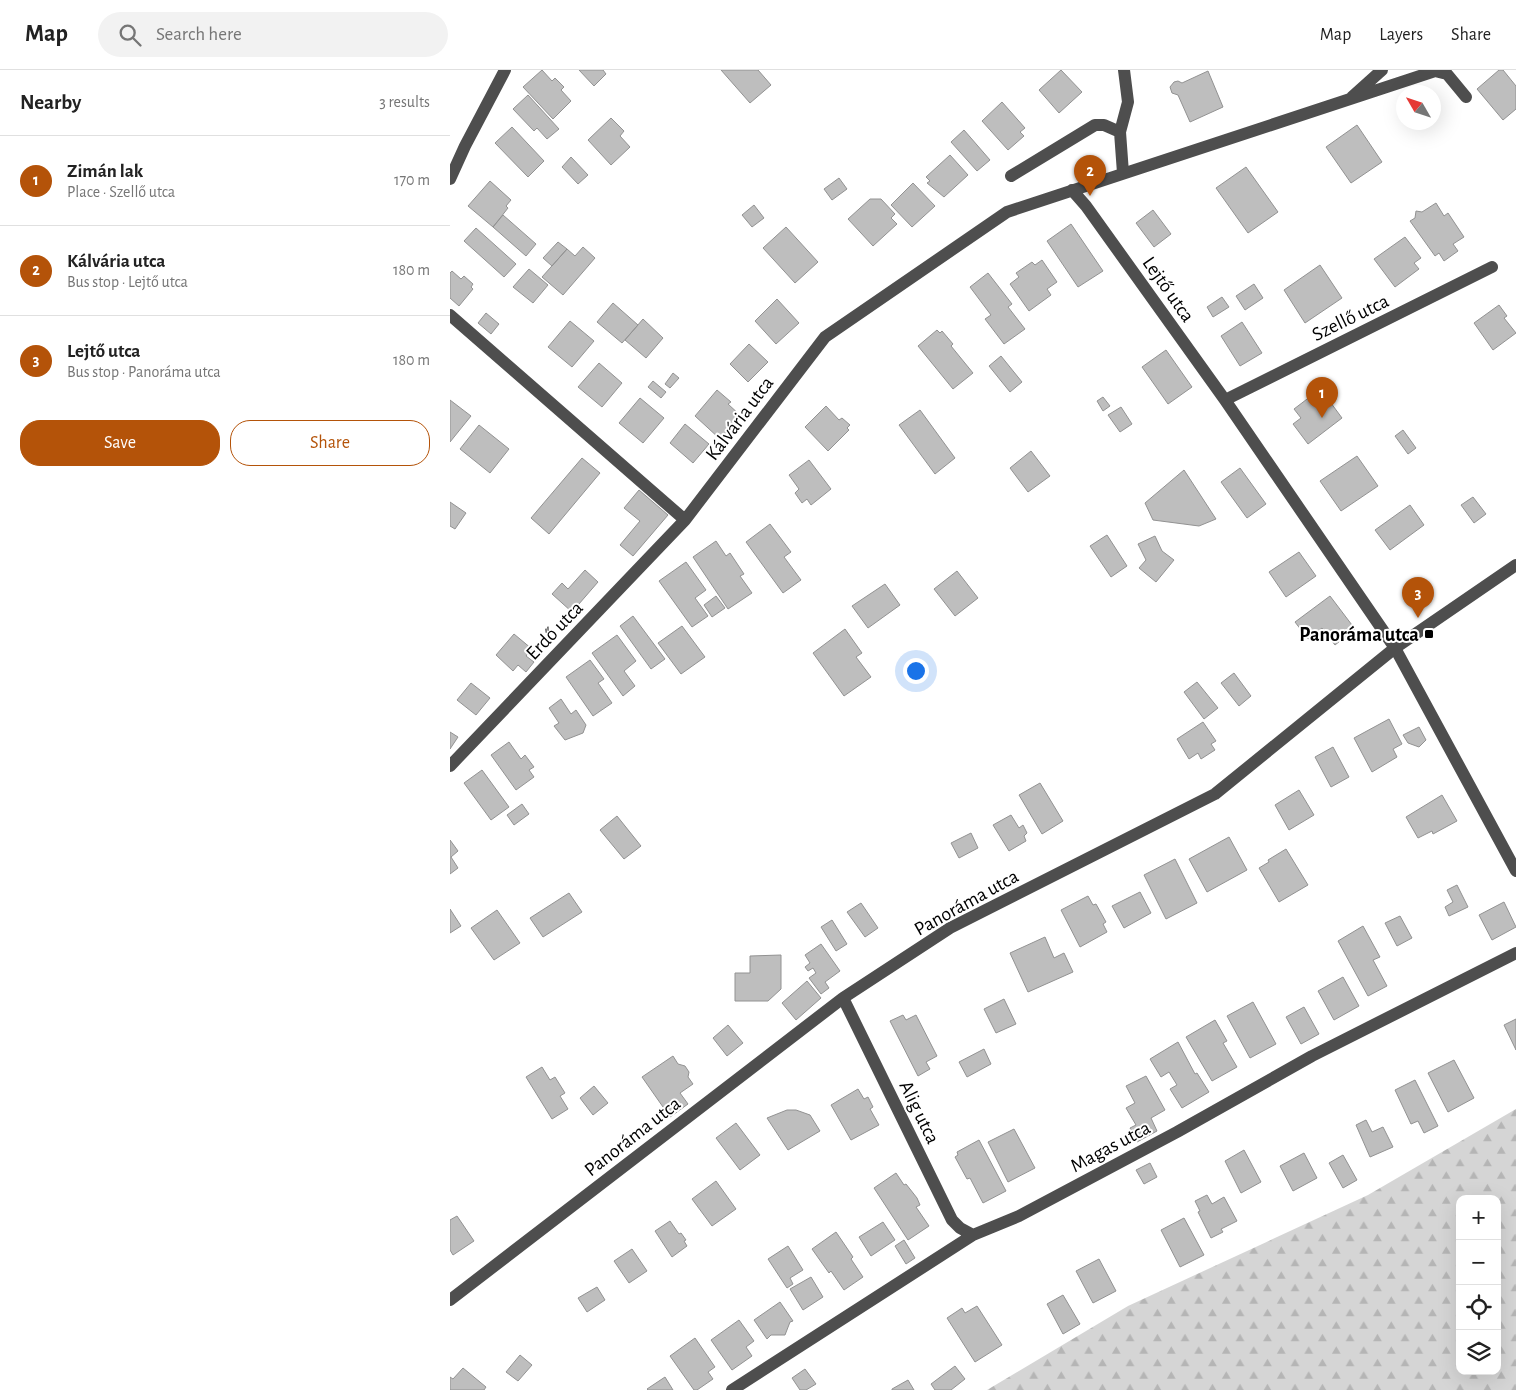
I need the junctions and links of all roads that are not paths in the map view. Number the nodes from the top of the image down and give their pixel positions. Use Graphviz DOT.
graph roads {
  1 [pos="505,70"];
  2 [pos="1124,70"];
  3 [pos="1382,70"];
  4 [pos="1466,98"];
  5 [pos="1348,100"];
  6 [pos="1120,132"];
  7 [pos="1123,173"];
  8 [pos="1011,176"];
  9 [pos="450,178"];
  10 [pos="1072,190"];
  11 [pos="1492,267"];
  12 [pos="450,315"];
  13 [pos="1225,400"];
  14 [pos="685,520"];
  15 [pos="1516,565"];
  16 [pos="1395,648"];
  17 [pos="450,766"];
  18 [pos="1516,871"];
  19 [pos="1516,952"];
  20 [pos="843,998"];
  21 [pos="972,1235"];
  22 [pos="450,1300"];
  23 [pos="732,1390"];
  1 -- 9 [label="street"];
  2 -- 6 [label="street"];
  3 -- 5 [label="street, Kálvária utca"];
  4 -- 5 [label="street, Kálvária utca"];
  5 -- 7 [label="street, Kálvária utca"];
  6 -- 7 [label="street"];
  6 -- 8 [label="street"];
  7 -- 10 [label="street, Kálvária utca"];
  10 -- 13 [label="street, Lejtő utca"];
  10 -- 14 [label="street, Kálvária utca"];
  11 -- 13 [label="street, Szellő utca"];
  12 -- 14 [label="street"];
  13 -- 16 [label="street, Lejtő utca"];
  14 -- 17 [label="street, Erdő utca"];
  15 -- 16 [label="street, Panoráma utca"];
  16 -- 18 [label="street, Lejtő utca"];
  16 -- 20 [label="street, Panoráma utca"];
  19 -- 21 [label="street, Magas utca"];
  20 -- 21 [label="street, Alig utca"];
  20 -- 22 [label="street, Panoráma utca"];
  21 -- 23 [label="street, Magas utca"];
}
